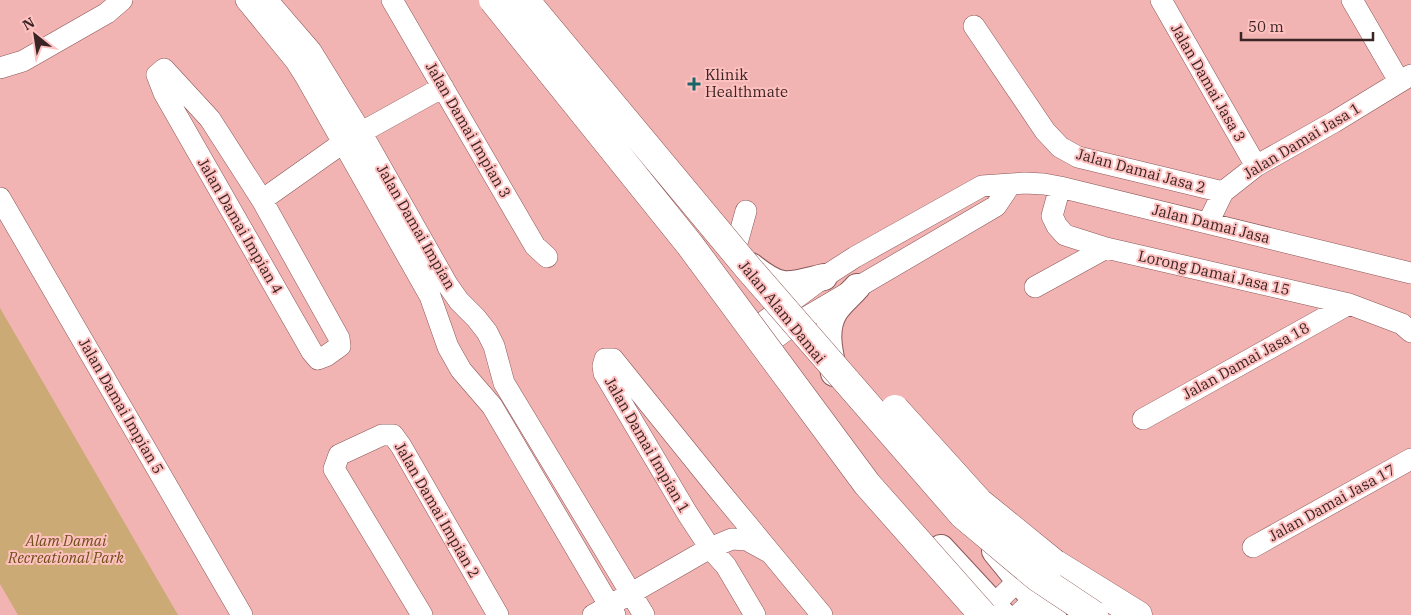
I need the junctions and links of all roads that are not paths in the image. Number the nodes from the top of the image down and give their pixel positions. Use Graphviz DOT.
graph roads {
  1 [pos="122,0"];
  2 [pos="246,0"];
  3 [pos="267,0"];
  4 [pos="392,0"];
  5 [pos="484,0"];
  6 [pos="494,0"];
  7 [pos="519,0"];
  8 [pos="525,0"];
  9 [pos="544,0"];
  10 [pos="1160,0"];
  11 [pos="1352,0"];
  12 [pos="974,26"];
  13 [pos="23,61"];
  14 [pos="0,68"];
  15 [pos="1405,78"];
  16 [pos="0,82"];
  17 [pos="443,87"];
  18 [pos="352,137"];
  19 [pos="1256,166"];
  20 [pos="1010,185"];
  21 [pos="1060,187"];
  22 [pos="1223,192"];
  23 [pos="0,198"];
  24 [pos="262,200"];
  25 [pos="746,210"];
  26 [pos="1208,223"];
  27 [pos="1106,248"];
  28 [pos="734,254"];
  29 [pos="547,257"];
  30 [pos="1411,273"];
  31 [pos="824,277"];
  32 [pos="857,287"];
  33 [pos="1035,288"];
  34 [pos="1349,304"];
  35 [pos="787,317"];
  36 [pos="1411,332"];
  37 [pos="759,338"];
  38 [pos="834,376"];
  39 [pos="1143,419"];
  40 [pos="1411,459"];
  41 [pos="717,488"];
  42 [pos="1253,547"];
  43 [pos="710,548"];
  44 [pos="773,554"];
  45 [pos="631,594"];
  46 [pos="1031,602"];
  47 [pos="606,612"];
  48 [pos="990,612"];
  49 [pos="242,615"];
  50 [pos="422,615"];
  51 [pos="498,615"];
  52 [pos="644,615"];
  53 [pos="755,615"];
  54 [pos="822,615"];
  55 [pos="1094,615"];
  56 [pos="1138,615"];
  1 -- 13 [label="street"];
  2 -- 18 [label="street, Jalan Damai Impian"];
  3 -- 18 [label="street, Jalan Damai Impian"];
  4 -- 17 [label="street, Jalan Damai Impian 3"];
  5 -- 37 [label="main road"];
  6 -- 48 [label="highway, bridge"];
  7 -- 28 [label="main road, Jalan Alam Damai"];
  8 -- 55 [label="highway, bridge"];
  9 -- 56 [label="highway, bridge"];
  10 -- 19 [label="street, Jalan Damai Jasa 3"];
  11 -- 15 [label="street"];
  12 -- 22 [label="street, Jalan Damai Jasa 2"];
  13 -- 14 [label="street"];
  13 -- 16 [label="street"];
  15 -- 19 [label="street, Jalan Damai Jasa 1"];
  17 -- 18 [label="street"];
  17 -- 29 [label="street, Jalan Damai Impian 3"];
  18 -- 24 [label="street"];
  18 -- 45 [label="street, Jalan Damai Impian"];
  18 -- 47 [label="street, Jalan Damai Impian"];
  19 -- 22 [label="street, Jalan Damai Jasa 1"];
  20 -- 21 [label="street, Jalan Damai Jasa"];
  20 -- 31 [label="street, Jalan Damai Jasa"];
  20 -- 32 [label="street, Jalan Damai Jasa"];
  21 -- 26 [label="street, Jalan Damai Jasa"];
  21 -- 27 [label="street, Lorong Damai Jasa 15"];
  22 -- 26 [label="street, Jalan Damai Jasa 1"];
  23 -- 49 [label="street, Jalan Damai Impian 5"];
  24 -- 24 [label="street, Jalan Damai Impian 4"];
  25 -- 28 [label="street"];
  26 -- 30 [label="street, Jalan Damai Jasa"];
  27 -- 33 [label="street"];
  27 -- 34 [label="street, Lorong Damai Jasa 15"];
  28 -- 31 [label="main road"];
  28 -- 35 [label="main road, Jalan Alam Damai"];
  31 -- 35 [label="street, Jalan Damai Jasa"];
  32 -- 35 [label="street, Jalan Damai Jasa"];
  32 -- 38 [label="main road"];
  34 -- 36 [label="street, Lorong Damai Jasa 15"];
  34 -- 39 [label="street, Jalan Damai Jasa 18"];
  35 -- 37 [label="street, Jalan Damai Jasa"];
  35 -- 38 [label="main road, Jalan Alam Damai"];
  37 -- 48 [label="main road"];
  38 -- 46 [label="main road, Jalan Alam Damai"];
  40 -- 42 [label="street, Jalan Damai Jasa 17"];
  41 -- 43 [label="street, Jalan Damai Impian 1"];
  41 -- 43 [label="street, Jalan Damai Impian 1"];
  41 -- 44 [label="street, Jalan Damai Impian 1"];
  43 -- 44 [label="street, Jalan Damai Impian 1"];
  43 -- 45 [label="street"];
  43 -- 53 [label="street, Jalan Damai Impian 1"];
  44 -- 54 [label="street, Jalan Damai Impian 1"];
  45 -- 47 [label="street"];
  45 -- 52 [label="street, Jalan Damai Impian"];
  46 -- 48 [label="street"];
  50 -- 51 [label="street, Jalan Damai Impian 2"];
}
